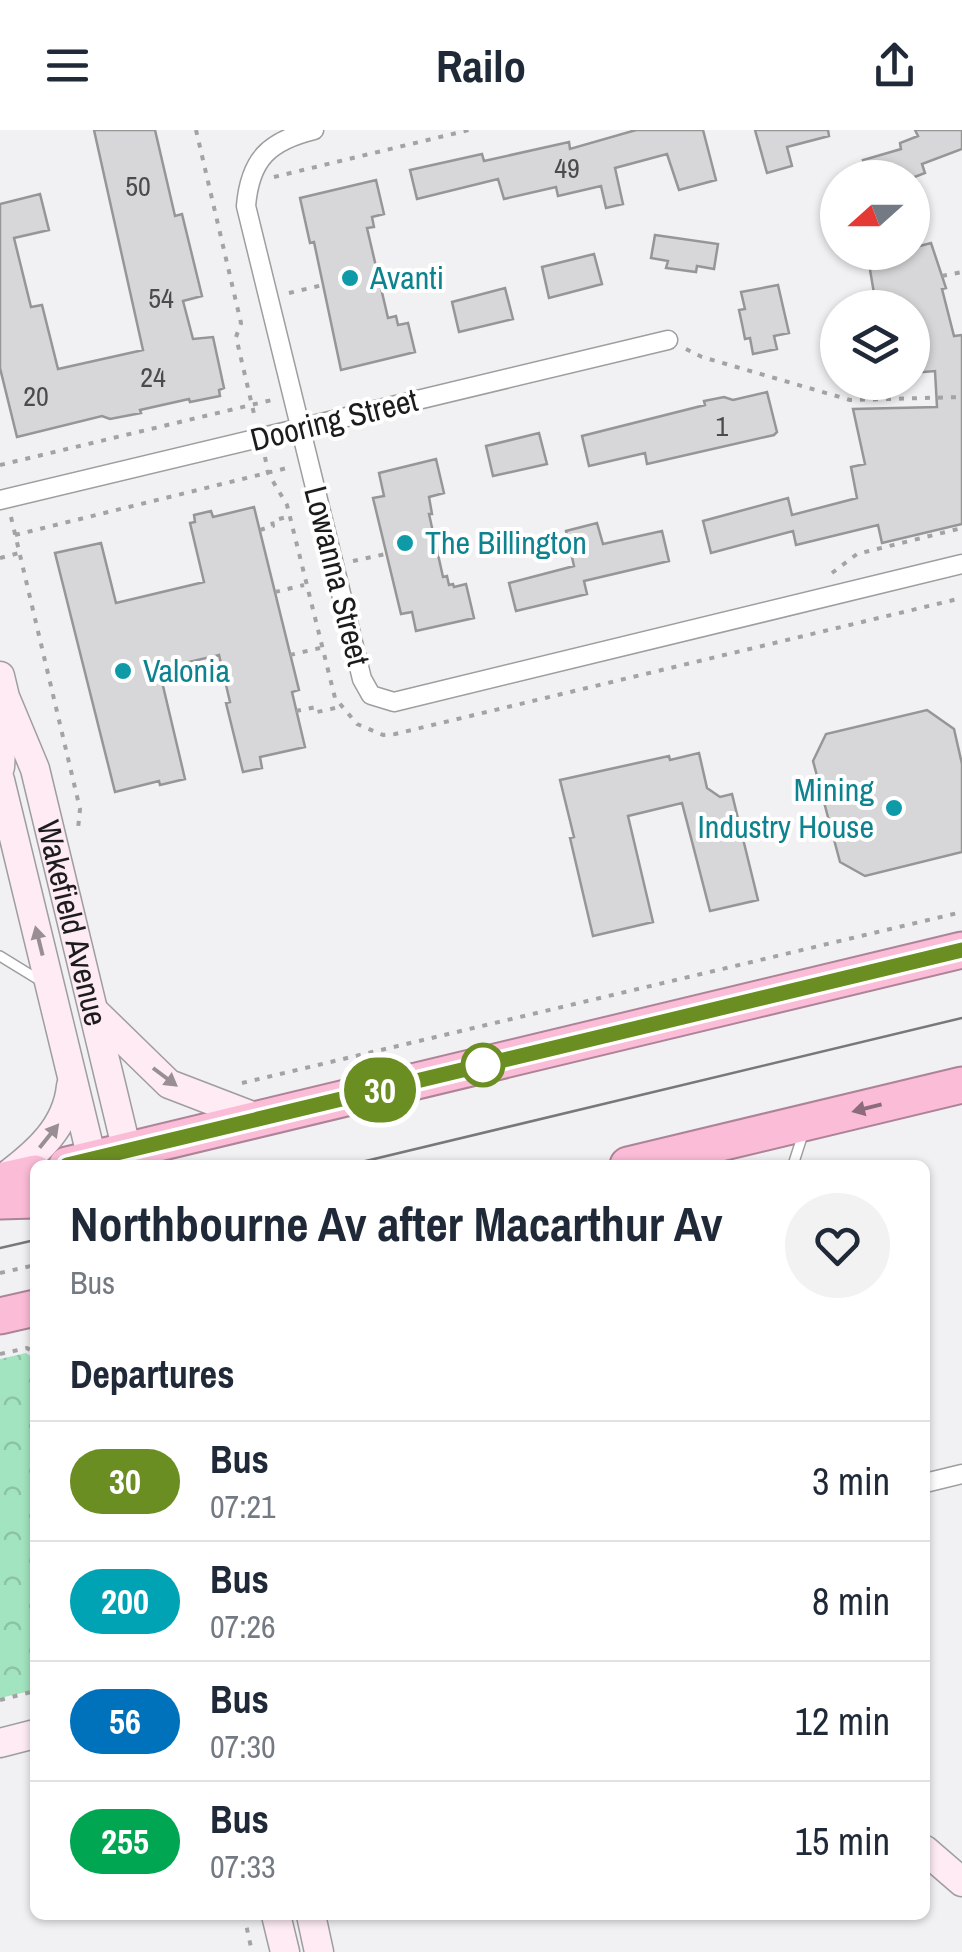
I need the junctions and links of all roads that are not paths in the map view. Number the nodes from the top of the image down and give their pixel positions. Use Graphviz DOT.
graph roads {
  1 [pos="314,130"];
  2 [pos="668,340"];
  3 [pos="300,428"];
  4 [pos="0,500"];
  5 [pos="962,564"];
  6 [pos="2,687"];
  7 [pos="0,767"];
  8 [pos="2,801"];
  9 [pos="962,950"];
  10 [pos="0,956"];
  11 [pos="50,987"];
  12 [pos="94,1011"];
  13 [pos="72,1075"];
  14 [pos="962,1085"];
  15 [pos="260,1119"];
  16 [pos="808,1122"];
  17 [pos="129,1158"];
  18 [pos="84,1160"];
  19 [pos="662,1160"];
  20 [pos="795,1160"];
  21 [pos="30,1174"];
  22 [pos="0,1181"];
  23 [pos="30,1200"];
  24 [pos="0,1201"];
  25 [pos="30,1309"];
  26 [pos="0,1316"];
  27 [pos="30,1316"];
  28 [pos="962,1474"];
  29 [pos="930,1482"];
  30 [pos="30,1735"];
  31 [pos="0,1743"];
  32 [pos="930,1854"];
  33 [pos="962,1882"];
  34 [pos="277,1920"];
  35 [pos="312,1920"];
  36 [pos="285,1952"];
  37 [pos="319,1952"];
  1 -- 3 [label="street, Lowanna Street"];
  2 -- 3 [label="street, Dooring Street"];
  3 -- 4 [label="street, Dooring Street"];
  3 -- 5 [label="street, Lowanna Street"];
  6 -- 7 [label="main road, Wakefield Avenue"];
  6 -- 12 [label="main road, Wakefield Avenue"];
  11 -- 8 [label="main road, Wakefield Avenue, one-way"];
  9 -- 15 [label="highway"];
  10 -- 11 [label="lane"];
  11 -- 13 [label="main road, Wakefield Avenue"];
  12 -- 15 [label="main road, one-way"];
  12 -- 17 [label="main road, Wakefield Avenue"];
  13 -- 18 [label="main road, Wakefield Avenue"];
  22 -- 13 [label="main road, one-way"];
  14 -- 16 [label="highway, one-way"];
  15 -- 17 [label="highway"];
  16 -- 19 [label="highway"];
  16 -- 20 [label="lane"];
  21 -- 22 [label="highway"];
  23 -- 24 [label="highway"];
  25 -- 26 [label="highway"];
  26 -- 27 [label="main road"];
  28 -- 29 [label="street"];
  30 -- 31 [label="main road"];
  32 -- 33 [label="main road"];
  34 -- 36 [label="main road"];
  35 -- 37 [label="main road"];
}
